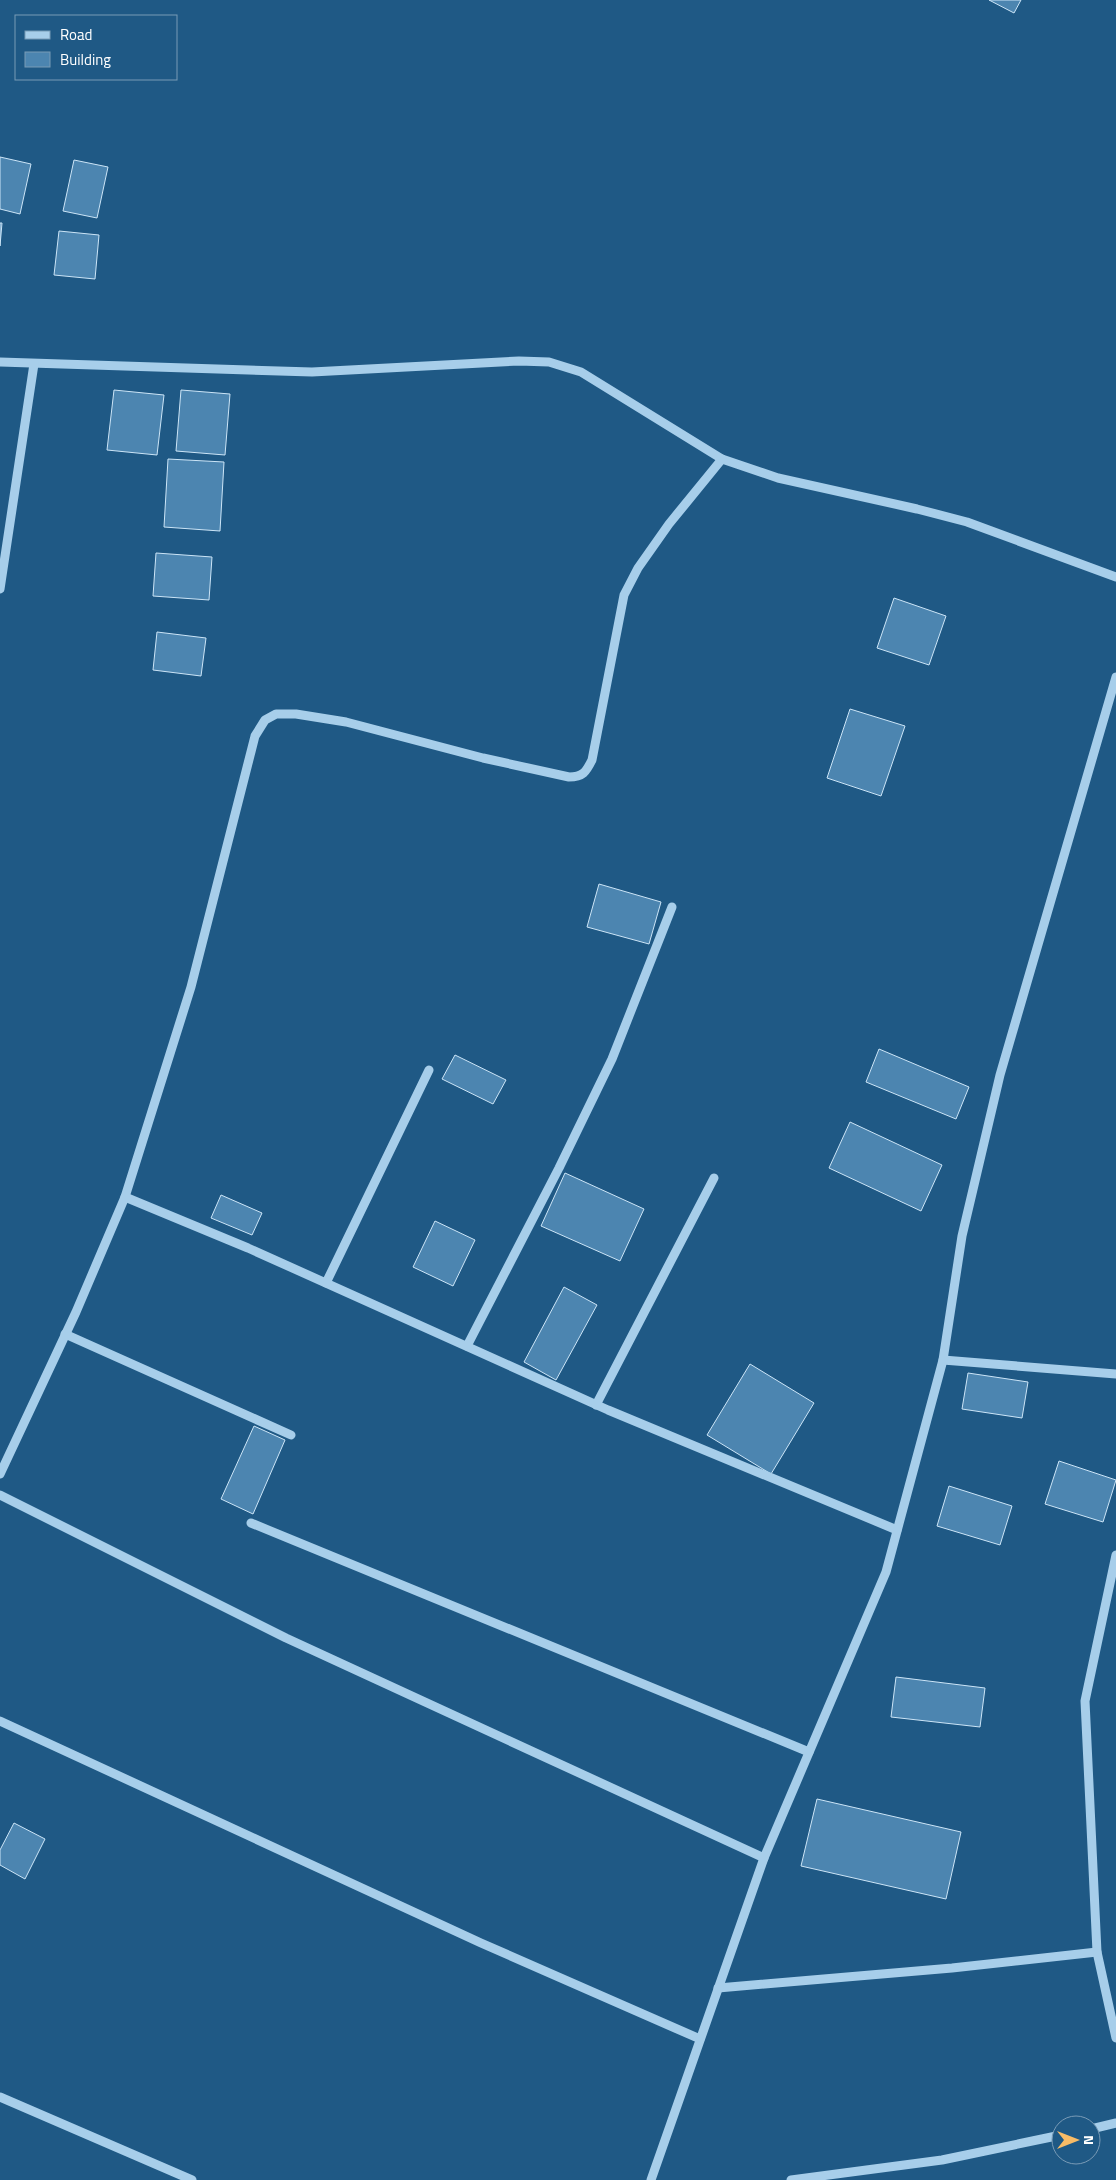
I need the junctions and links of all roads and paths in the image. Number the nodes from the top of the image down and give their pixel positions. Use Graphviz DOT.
graph roads {
  1 [pos="0,362"];
  2 [pos="34,364"];
  3 [pos="722,459"];
  4 [pos="1116,577"];
  5 [pos="0,589"];
  6 [pos="1116,677"];
  7 [pos="672,907"];
  8 [pos="429,1070"];
  9 [pos="714,1178"];
  10 [pos="125,1197"];
  11 [pos="326,1283"];
  12 [pos="65,1334"];
  13 [pos="467,1346"];
  14 [pos="943,1360"];
  15 [pos="1116,1374"];
  16 [pos="596,1405"];
  17 [pos="292,1435"];
  18 [pos="0,1474"];
  19 [pos="0,1495"];
  20 [pos="252,1523"];
  21 [pos="897,1530"];
  22 [pos="1116,1555"];
  23 [pos="0,1721"];
  24 [pos="809,1752"];
  25 [pos="764,1858"];
  26 [pos="1097,1952"];
  27 [pos="718,1988"];
  28 [pos="1116,2038"];
  29 [pos="700,2040"];
  30 [pos="0,2097"];
  31 [pos="1116,2123"];
  32 [pos="1101,2127"];
  33 [pos="1051,2137"];
  34 [pos="192,2180"];
  35 [pos="651,2180"];
  36 [pos="791,2180"];
  1 -- 2 [label="street"];
  2 -- 3 [label="street"];
  2 -- 5 [label="street"];
  3 -- 4 [label="street"];
  3 -- 10 [label="street"];
  6 -- 14 [label="street"];
  7 -- 13 [label="street"];
  8 -- 11 [label="street"];
  9 -- 16 [label="street"];
  10 -- 11 [label="street"];
  10 -- 12 [label="street"];
  11 -- 13 [label="street"];
  12 -- 17 [label="street"];
  12 -- 18 [label="street"];
  13 -- 16 [label="street"];
  14 -- 15 [label="street"];
  14 -- 21 [label="street"];
  16 -- 21 [label="street"];
  19 -- 25 [label="street"];
  20 -- 24 [label="street"];
  21 -- 24 [label="street"];
  22 -- 26 [label="street"];
  23 -- 29 [label="street"];
  24 -- 25 [label="street"];
  25 -- 27 [label="street"];
  26 -- 27 [label="street"];
  26 -- 28 [label="street"];
  27 -- 29 [label="street"];
  29 -- 35 [label="street"];
  30 -- 34 [label="street"];
  31 -- 32 [label="street"];
  33 -- 36 [label="street"];
}
